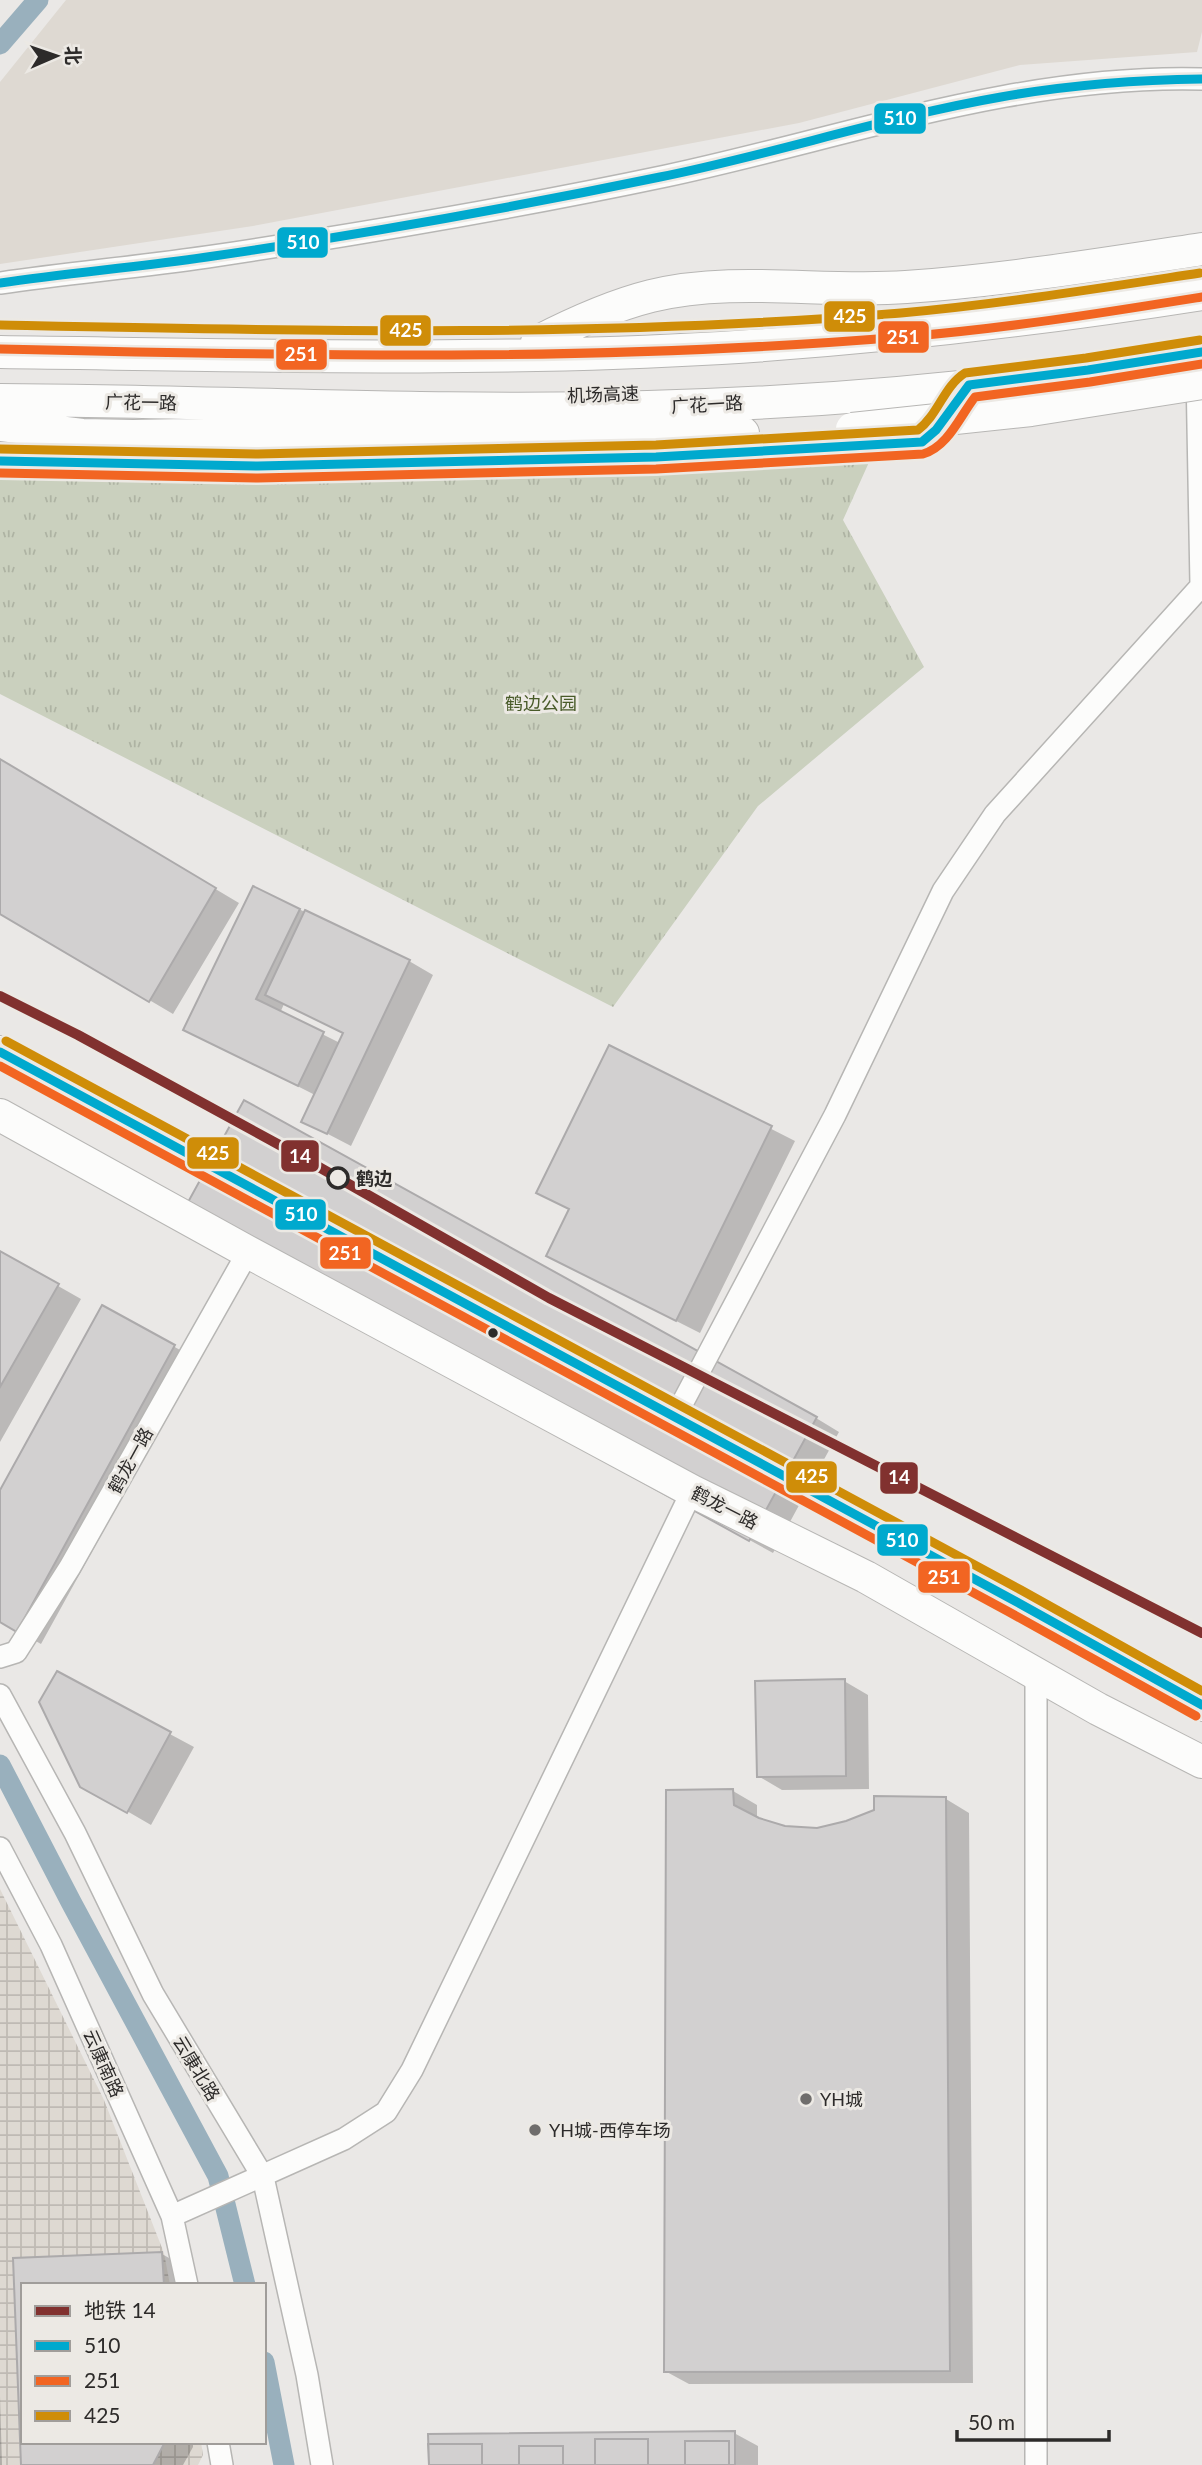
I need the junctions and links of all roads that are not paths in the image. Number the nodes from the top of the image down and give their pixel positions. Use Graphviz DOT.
graph roads {
  1 [pos="1202,79"];
  2 [pos="1201,249"];
  3 [pos="0,283"];
  4 [pos="1202,285"];
  5 [pos="1202,294"];
  6 [pos="0,337"];
  7 [pos="537,342"];
  8 [pos="0,352"];
  9 [pos="1201,356"];
  10 [pos="969,385"];
  11 [pos="0,393"];
  12 [pos="0,400"];
  13 [pos="0,425"];
  14 [pos="0,461"];
  15 [pos="1202,585"];
  16 [pos="0,1052"];
  17 [pos="0,1115"];
  18 [pos="248,1252"];
  19 [pos="675,1417"];
  20 [pos="692,1491"];
  21 [pos="0,1657"];
  22 [pos="1036,1673"];
  23 [pos="0,1695"];
  24 [pos="1202,1705"];
  25 [pos="1202,1762"];
  26 [pos="0,1848"];
  27 [pos="263,2176"];
  28 [pos="173,2216"];
  29 [pos="187,2283"];
  30 [pos="218,2444"];
  31 [pos="222,2465"];
  32 [pos="322,2465"];
  33 [pos="1036,2465"];
  1 -- 3 [label="street"];
  2 -- 7 [label="highway"];
  4 -- 7 [label="highway"];
  5 -- 8 [label="highway"];
  6 -- 7 [label="highway"];
  9 -- 10 [label="highway, 广花一路"];
  9 -- 11 [label="highway, 机场高速"];
  9 -- 13 [label="highway, bridge"];
  9 -- 15 [label="street"];
  10 -- 12 [label="highway, 广花一路"];
  10 -- 14 [label="highway"];
  15 -- 19 [label="street"];
  16 -- 19 [label="highway"];
  17 -- 18 [label="highway, 鹤龙一路"];
  18 -- 20 [label="highway, 鹤龙一路"];
  18 -- 21 [label="street, 鹤龙一路"];
  19 -- 24 [label="highway"];
  20 -- 22 [label="highway, 鹤龙一路"];
  20 -- 27 [label="street"];
  22 -- 25 [label="highway, 鹤龙一路"];
  22 -- 33 [label="street"];
  23 -- 27 [label="street, 云康北路"];
  26 -- 28 [label="street, 云康南路"];
  27 -- 28 [label="street"];
  27 -- 32 [label="street, 云康北路"];
  28 -- 29 [label="street, 云康南路"];
  30 -- 31 [label="street"];
}
